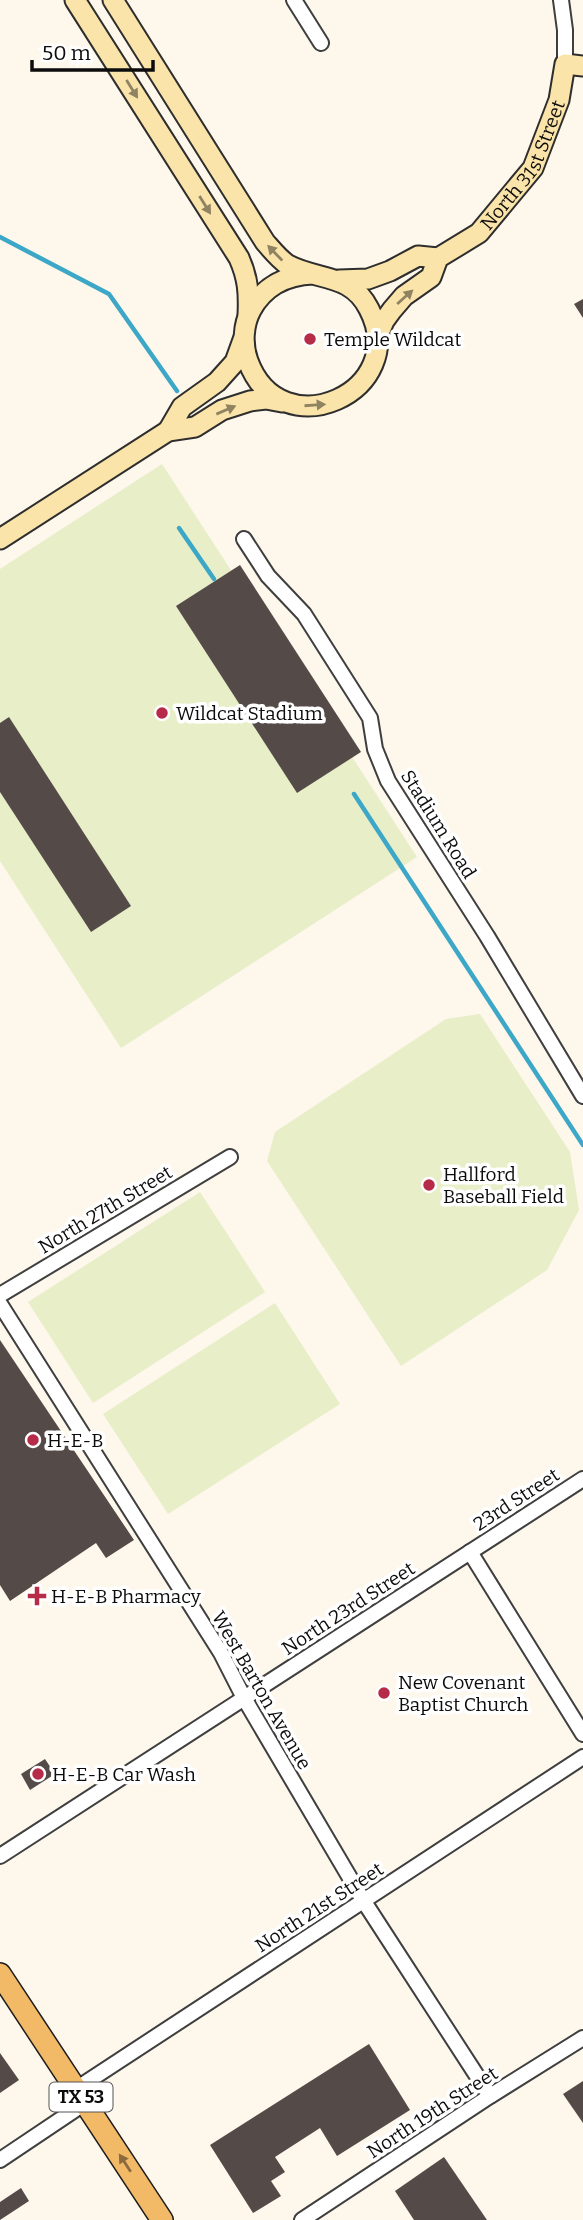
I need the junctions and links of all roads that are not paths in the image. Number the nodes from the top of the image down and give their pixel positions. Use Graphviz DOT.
graph roads {
  1 [pos="75,0"];
  2 [pos="113,0"];
  3 [pos="294,0"];
  4 [pos="561,0"];
  5 [pos="321,43"];
  6 [pos="574,65"];
  7 [pos="438,258"];
  8 [pos="313,274"];
  9 [pos="339,280"];
  10 [pos="246,328"];
  11 [pos="376,340"];
  12 [pos="288,403"];
  13 [pos="168,431"];
  14 [pos="0,539"];
  15 [pos="244,539"];
  16 [pos="583,1096"];
  17 [pos="230,1157"];
  18 [pos="0,1294"];
  19 [pos="0,1304"];
  20 [pos="583,1479"];
  21 [pos="470,1552"];
  22 [pos="244,1698"];
  23 [pos="583,1734"];
  24 [pos="583,1757"];
  25 [pos="0,1856"];
  26 [pos="363,1900"];
  27 [pos="0,1974"];
  28 [pos="583,2038"];
  29 [pos="80,2096"];
  30 [pos="490,2096"];
  31 [pos="0,2160"];
  32 [pos="162,2220"];
  33 [pos="302,2220"];
  1 -- 10 [label="street, one-way"];
  8 -- 2 [label="street, one-way"];
  3 -- 5 [label="street"];
  4 -- 6 [label="street"];
  6 -- 7 [label="street, North 31st Street"];
  7 -- 9 [label="street, North 31st Street"];
  11 -- 7 [label="street, North 31st Street, one-way"];
  8 -- 9 [label="street"];
  8 -- 10 [label="street"];
  9 -- 11 [label="street"];
  10 -- 12 [label="street"];
  10 -- 13 [label="street"];
  12 -- 11 [label="street, one-way"];
  13 -- 12 [label="street, one-way"];
  13 -- 14 [label="street"];
  15 -- 16 [label="street, Stadium Road"];
  17 -- 18 [label="street, North 27th Street"];
  19 -- 22 [label="street, West Barton Avenue"];
  20 -- 21 [label="street, 23rd Street"];
  21 -- 22 [label="street, North 23rd Street"];
  21 -- 23 [label="street"];
  22 -- 25 [label="street, North 23rd Street"];
  22 -- 26 [label="street, West Barton Avenue"];
  24 -- 26 [label="street, North 21st Street"];
  26 -- 29 [label="street, North 21st Street"];
  26 -- 30 [label="street, West Barton Avenue"];
  27 -- 29 [label="main road, TX 53"];
  28 -- 30 [label="street, North 19th Street"];
  29 -- 31 [label="street, North 21st Street"];
  32 -- 29 [label="main road, TX 53, one-way"];
  30 -- 33 [label="street, North 19th Street"];
}
